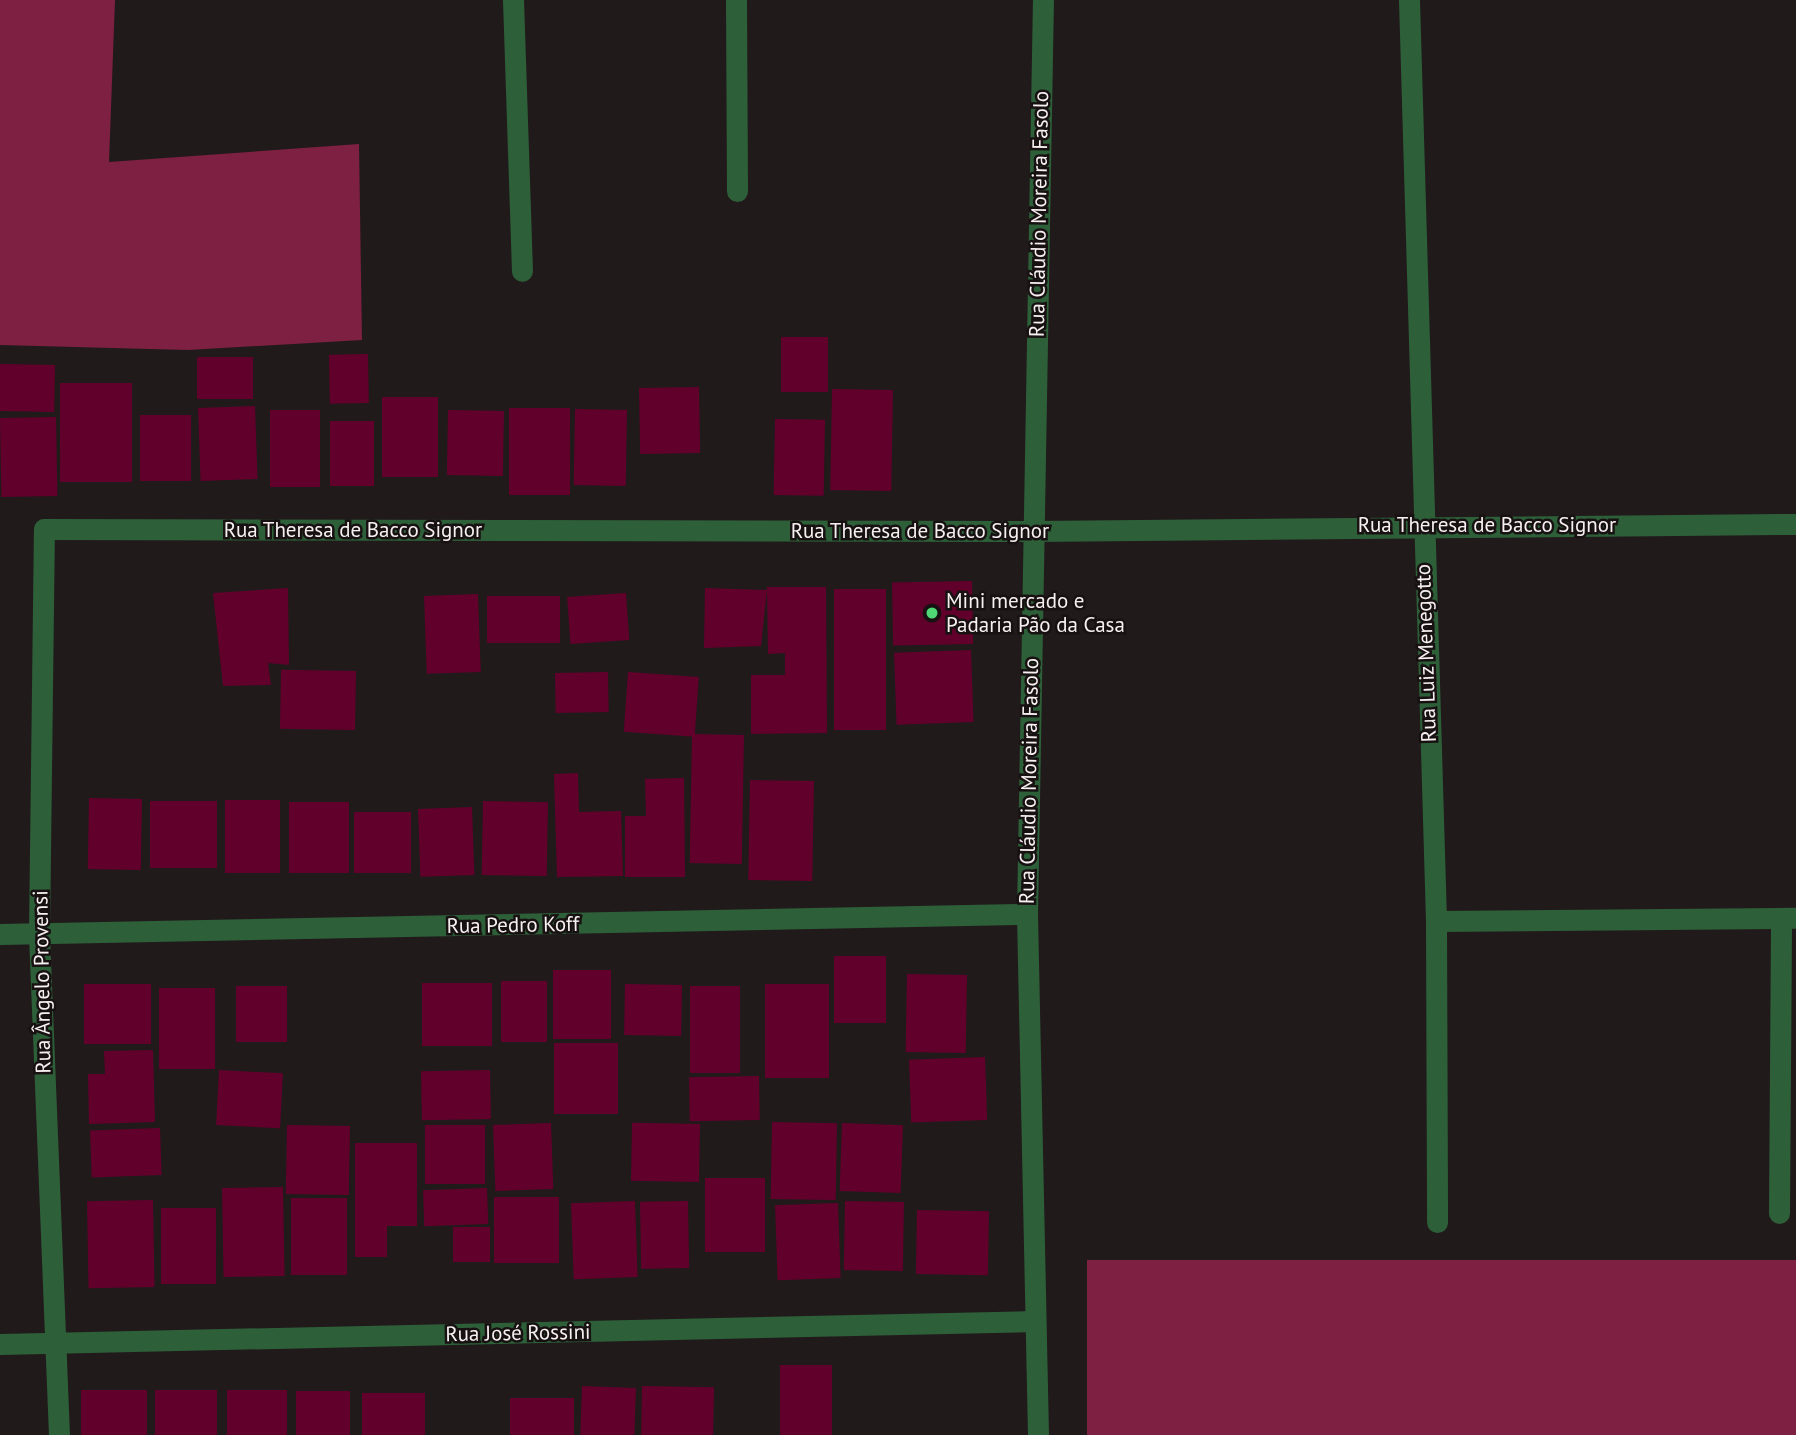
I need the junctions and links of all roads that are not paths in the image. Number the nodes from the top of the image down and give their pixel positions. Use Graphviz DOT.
graph roads {
  1 [pos="513,0"];
  2 [pos="736,0"];
  3 [pos="1043,0"];
  4 [pos="1409,0"];
  5 [pos="737,191"];
  6 [pos="522,271"];
  7 [pos="1796,524"];
  8 [pos="1422,525"];
  9 [pos="44,529"];
  10 [pos="1033,531"];
  11 [pos="1027,914"];
  12 [pos="1789,918"];
  13 [pos="1436,921"];
  14 [pos="0,934"];
  15 [pos="39,934"];
  16 [pos="1779,1213"];
  17 [pos="1437,1222"];
  18 [pos="1035,1321"];
  19 [pos="53,1343"];
  20 [pos="0,1344"];
  21 [pos="59,1435"];
  22 [pos="1038,1435"];
  1 -- 6 [label="street"];
  2 -- 5 [label="street"];
  3 -- 10 [label="street, Rua Cláudio Moreira Fasolo"];
  4 -- 8 [label="street, Rua Luiz Menegotto"];
  7 -- 8 [label="street, Rua Theresa de Bacco Signor"];
  8 -- 10 [label="street, Rua Theresa de Bacco Signor"];
  8 -- 13 [label="street, Rua Luiz Menegotto"];
  9 -- 10 [label="street, Rua Theresa de Bacco Signor"];
  9 -- 15 [label="street, Rua Ângelo Provensi"];
  10 -- 11 [label="street, Rua Cláudio Moreira Fasolo"];
  11 -- 15 [label="street, Rua Pedro Koff"];
  11 -- 18 [label="street, Rua Cláudio Moreira Fasolo"];
  12 -- 13 [label="street"];
  12 -- 16 [label="street"];
  13 -- 17 [label="street, Rua Luiz Menegotto"];
  14 -- 15 [label="street, Rua Pedro Koff"];
  15 -- 19 [label="street, Rua Ângelo Provensi"];
  18 -- 19 [label="street, Rua José Rossini"];
  18 -- 22 [label="street, Rua Cláudio Moreira Fasolo"];
  19 -- 20 [label="street, Rua José Rossini"];
  19 -- 21 [label="street, Rua Ângelo Provensi"];
}
